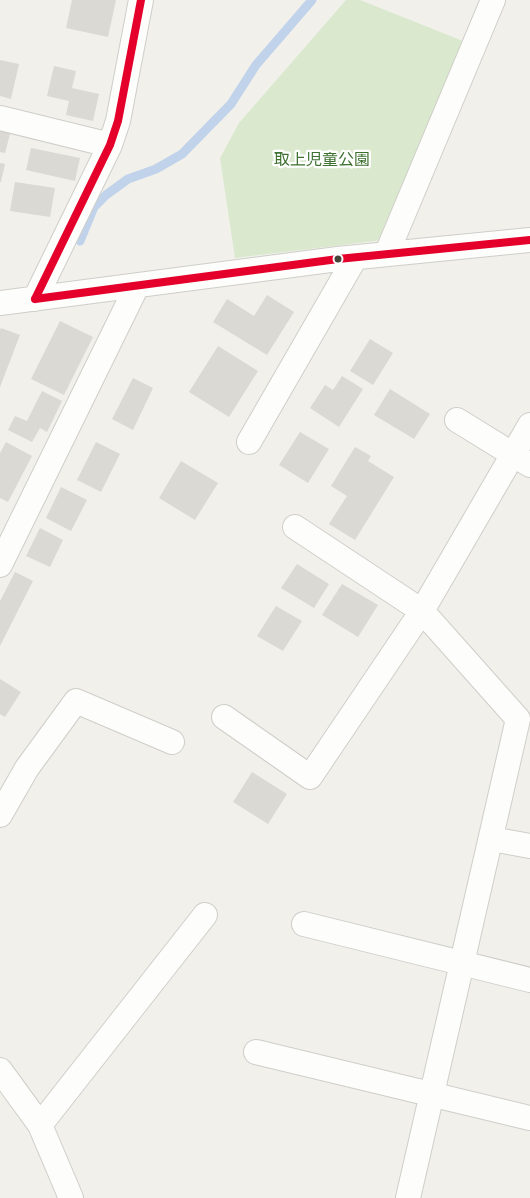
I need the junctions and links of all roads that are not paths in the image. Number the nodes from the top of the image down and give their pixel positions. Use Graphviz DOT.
graph roads {
  1 [pos="141,0"];
  2 [pos="493,0"];
  3 [pos="0,118"];
  4 [pos="110,145"];
  5 [pos="530,240"];
  6 [pos="388,253"];
  7 [pos="355,258"];
  8 [pos="137,286"];
  9 [pos="35,299"];
  10 [pos="0,304"];
  11 [pos="457,420"];
  12 [pos="530,425"];
  13 [pos="249,442"];
  14 [pos="522,460"];
  15 [pos="295,526"];
  16 [pos="0,565"];
  17 [pos="422,610"];
  18 [pos="224,717"];
  19 [pos="172,742"];
  20 [pos="0,815"];
  21 [pos="490,839"];
  22 [pos="530,846"];
  23 [pos="205,915"];
  24 [pos="304,924"];
  25 [pos="462,963"];
  26 [pos="530,980"];
  27 [pos="256,1052"];
  28 [pos="0,1070"];
  29 [pos="432,1094"];
  30 [pos="530,1118"];
  31 [pos="40,1126"];
  32 [pos="71,1198"];
  33 [pos="408,1198"];
  1 -- 4 [label="street"];
  2 -- 6 [label="street"];
  3 -- 4 [label="street"];
  4 -- 9 [label="street"];
  5 -- 6 [label="street"];
  6 -- 7 [label="street"];
  7 -- 8 [label="street"];
  7 -- 13 [label="street"];
  8 -- 9 [label="street"];
  8 -- 16 [label="street"];
  9 -- 10 [label="street"];
  11 -- 14 [label="street"];
  12 -- 14 [label="street"];
  14 -- 17 [label="street"];
  15 -- 17 [label="street"];
  17 -- 18 [label="street"];
  17 -- 21 [label="street"];
  19 -- 20 [label="street"];
  21 -- 22 [label="street"];
  21 -- 25 [label="street"];
  23 -- 31 [label="street"];
  24 -- 25 [label="street"];
  25 -- 26 [label="street"];
  25 -- 29 [label="street"];
  27 -- 29 [label="street"];
  28 -- 31 [label="street"];
  29 -- 30 [label="street"];
  29 -- 33 [label="street"];
  31 -- 32 [label="street"];
}
